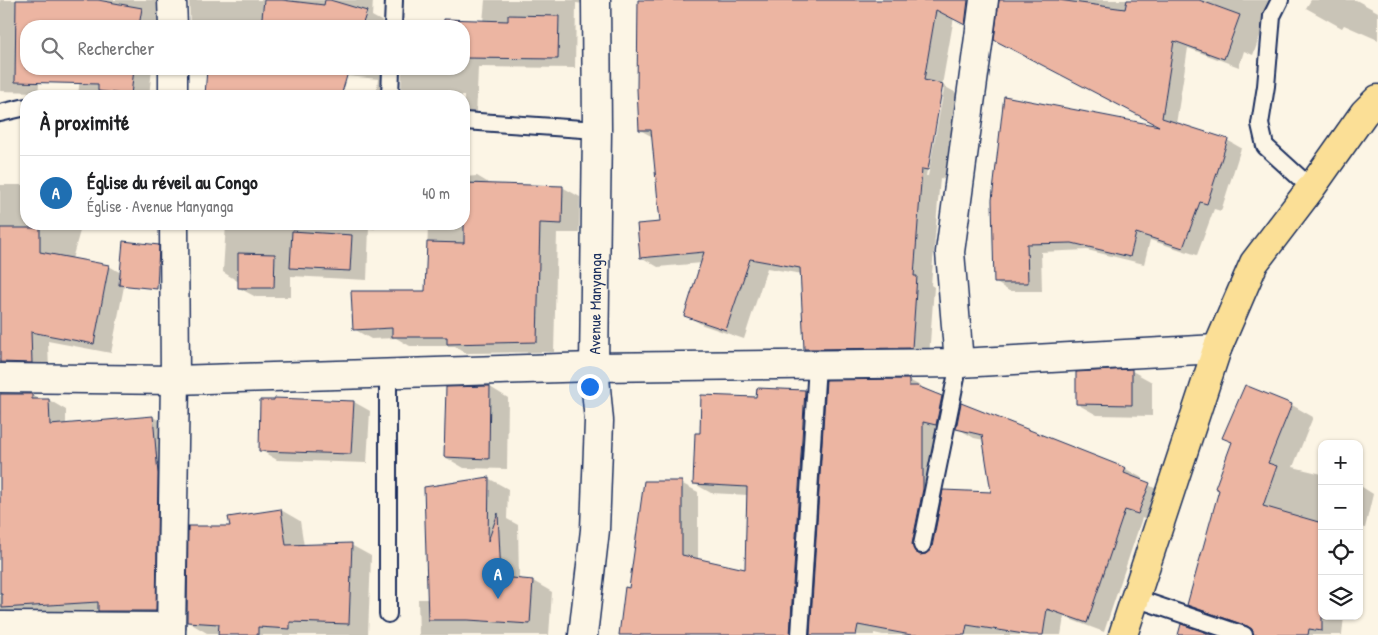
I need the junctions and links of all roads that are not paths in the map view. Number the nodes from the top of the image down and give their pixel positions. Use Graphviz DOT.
graph roads {
  1 [pos="172,0"];
  2 [pos="394,0"];
  3 [pos="596,0"];
  4 [pos="984,0"];
  5 [pos="1280,0"];
  6 [pos="172,20"];
  7 [pos="393,20"];
  8 [pos="173,75"];
  9 [pos="391,75"];
  10 [pos="173,90"];
  11 [pos="390,90"];
  12 [pos="1378,99"];
  13 [pos="20,108"];
  14 [pos="0,113"];
  15 [pos="470,121"];
  16 [pos="597,130"];
  17 [pos="1311,188"];
  18 [pos="174,230"];
  19 [pos="1217,349"];
  20 [pos="959,363"];
  21 [pos="817,365"];
  22 [pos="594,367"];
  23 [pos="388,373"];
  24 [pos="0,378"];
  25 [pos="175,380"];
  26 [pos="922,545"];
  27 [pos="1135,598"];
  28 [pos="388,614"];
  29 [pos="0,626"];
  30 [pos="171,631"];
  31 [pos="583,635"];
  32 [pos="800,635"];
  33 [pos="1123,635"];
  34 [pos="1244,635"];
  1 -- 6 [label="street"];
  2 -- 7 [label="lane"];
  3 -- 16 [label="street, Avenue Manyanga"];
  4 -- 20 [label="street"];
  5 -- 17 [label="lane"];
  8 -- 10 [label="street"];
  9 -- 11 [label="lane"];
  12 -- 17 [label="main road"];
  13 -- 14 [label="lane"];
  15 -- 16 [label="lane"];
  16 -- 22 [label="street, Avenue Manyanga"];
  17 -- 19 [label="main road"];
  18 -- 25 [label="street"];
  19 -- 20 [label="street"];
  19 -- 27 [label="main road"];
  20 -- 21 [label="street"];
  20 -- 26 [label="lane"];
  21 -- 22 [label="street"];
  21 -- 32 [label="lane"];
  22 -- 23 [label="street"];
  22 -- 31 [label="street, Avenue Manyanga"];
  23 -- 25 [label="street"];
  23 -- 28 [label="lane"];
  24 -- 25 [label="street"];
  25 -- 30 [label="street"];
  27 -- 33 [label="main road"];
  27 -- 34 [label="lane"];
  29 -- 30 [label="street"];
}
